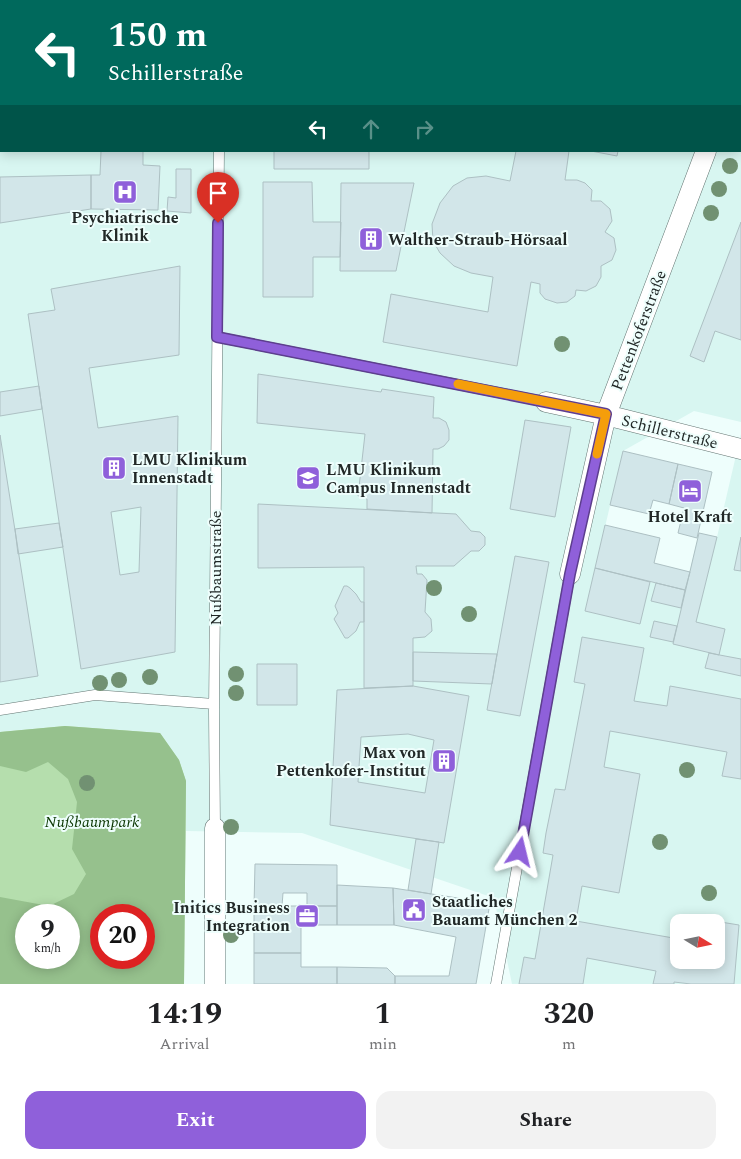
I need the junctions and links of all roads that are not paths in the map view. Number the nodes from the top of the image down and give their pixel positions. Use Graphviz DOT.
graph roads {
  1 [pos="219,152"];
  2 [pos="706,152"];
  3 [pos="217,337"];
  4 [pos="546,402"];
  5 [pos="606,414"];
  6 [pos="741,449"];
  7 [pos="570,574"];
  8 [pos="214,704"];
  9 [pos="0,710"];
  10 [pos="215,828"];
  11 [pos="215,984"];
  12 [pos="496,984"];
  1 -- 3 [label="lane, Nußbaumstraße"];
  2 -- 5 [label="street, Pettenkoferstraße"];
  3 -- 4 [label="lane, Schillerstraße"];
  3 -- 8 [label="lane, Nußbaumstraße"];
  4 -- 5 [label="street, Schillerstraße"];
  5 -- 6 [label="street, Schillerstraße"];
  5 -- 7 [label="street, Pettenkoferstraße"];
  7 -- 12 [label="lane, Pettenkoferstraße"];
  8 -- 9 [label="lane"];
  8 -- 10 [label="lane, Nußbaumstraße"];
  10 -- 11 [label="street, Nußbaumstraße"];
}
